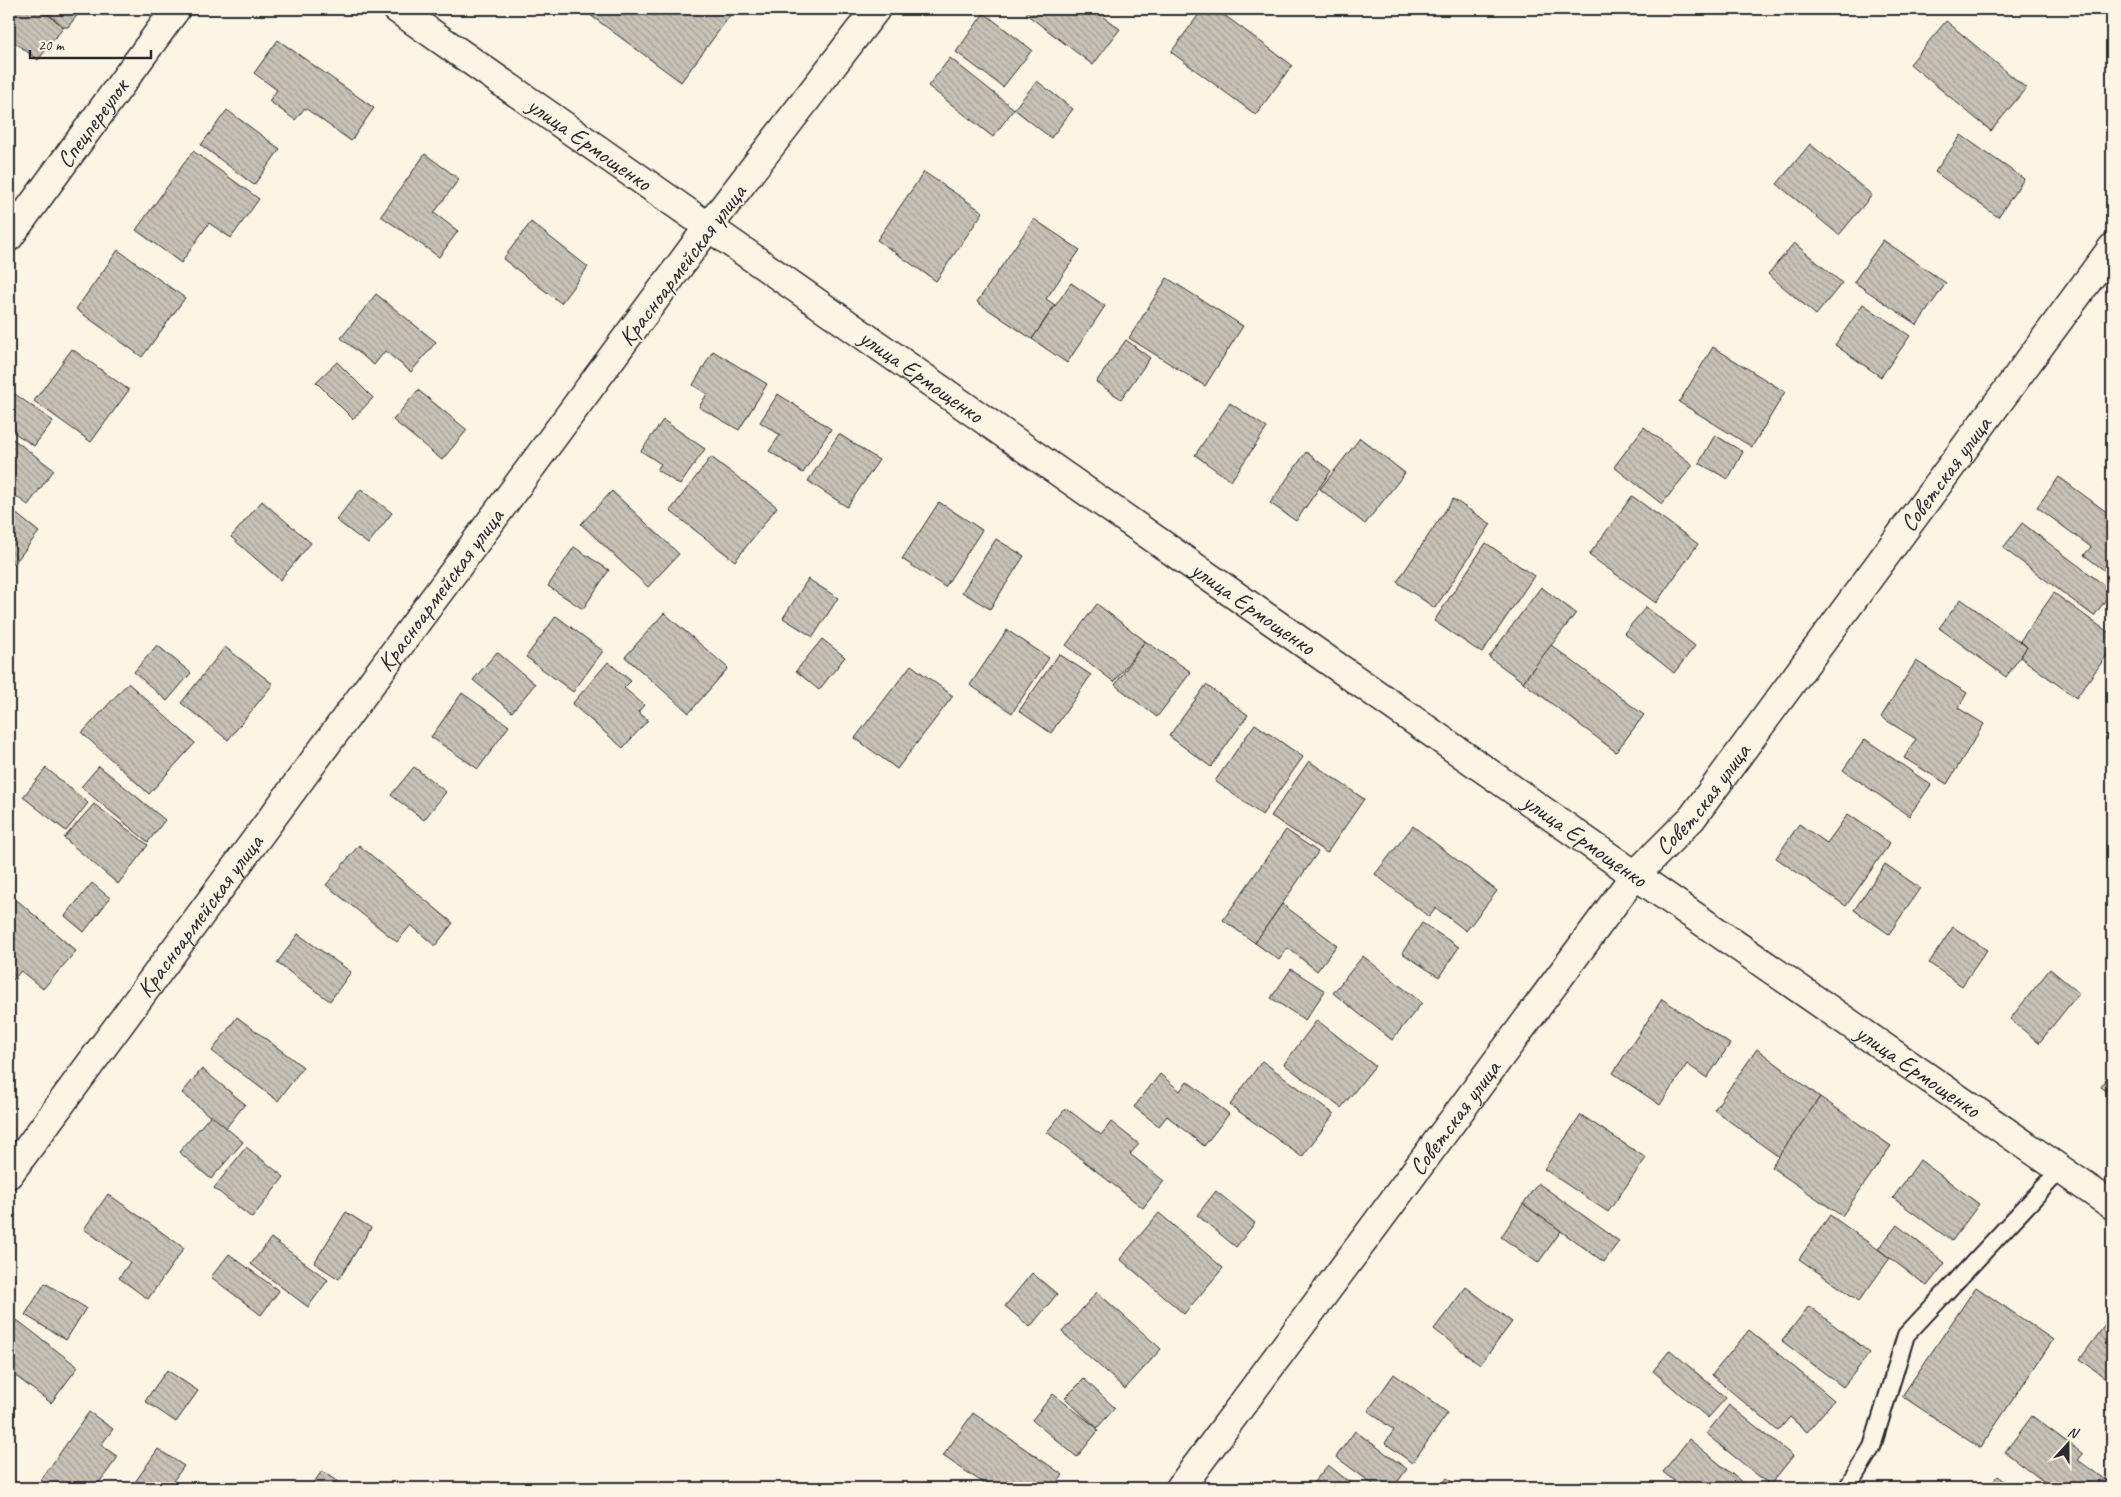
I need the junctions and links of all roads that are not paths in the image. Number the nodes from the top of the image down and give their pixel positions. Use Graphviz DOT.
graph roads {
  1 [pos="176,9"];
  2 [pos="397,9"];
  3 [pos="876,9"];
  4 [pos="709,226"];
  5 [pos="9,237"];
  6 [pos="2112,248"];
  7 [pos="1635,875"];
  8 [pos="2061,1169"];
  9 [pos="9,1174"];
  10 [pos="2112,1205"];
  11 [pos="1180,1488"];
  12 [pos="1847,1488"];
  1 -- 5 [label="main road, Спецпереулок"];
  2 -- 4 [label="main road, улица Ермощенко"];
  3 -- 4 [label="main road, Красноармейская улица"];
  4 -- 7 [label="main road, улица Ермощенко"];
  4 -- 9 [label="main road, Красноармейская улица"];
  6 -- 7 [label="main road, Советская улица"];
  7 -- 8 [label="main road, улица Ермощенко"];
  7 -- 11 [label="main road, Советская улица"];
  8 -- 10 [label="main road, улица Ермощенко"];
  8 -- 12 [label="lane"];
}
